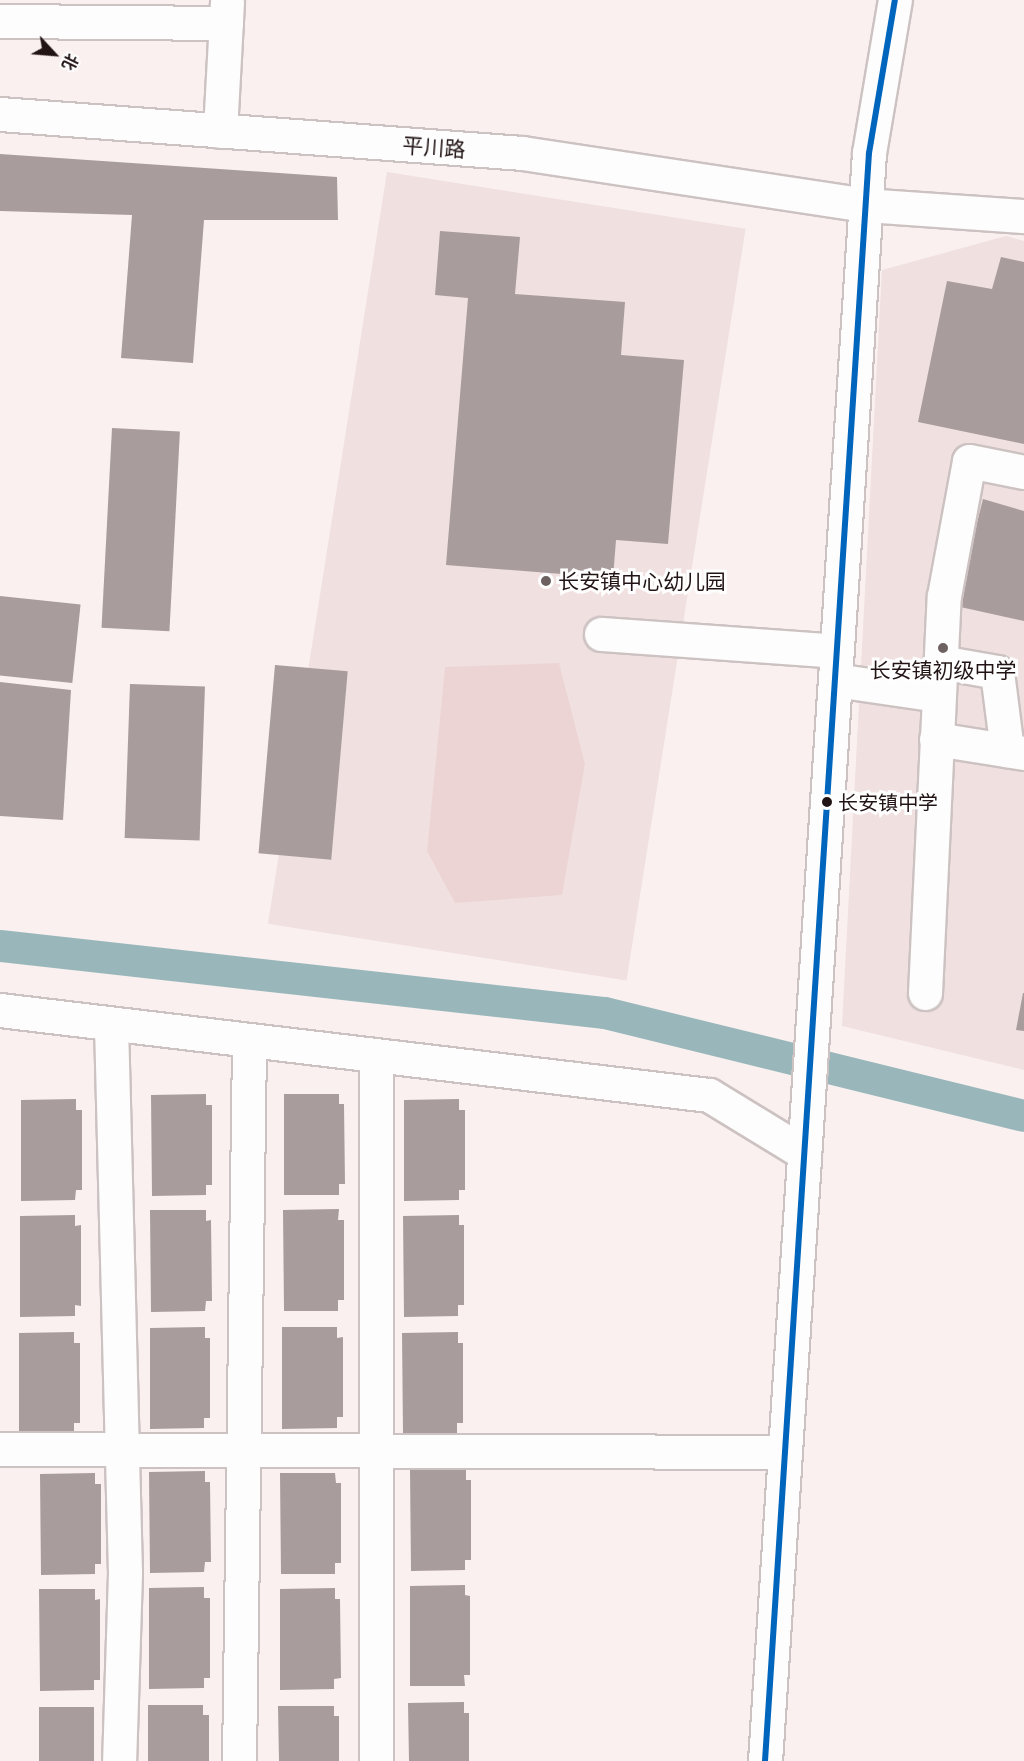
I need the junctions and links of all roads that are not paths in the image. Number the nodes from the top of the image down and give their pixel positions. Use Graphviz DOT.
graph roads {
  1 [pos="895,0"];
  2 [pos="227,11"];
  3 [pos="0,21"];
  4 [pos="0,114"];
  5 [pos="220,131"];
  6 [pos="866,205"];
  7 [pos="1024,216"];
  8 [pos="1024,471"];
  9 [pos="602,634"];
  10 [pos="940,662"];
  11 [pos="836,665"];
  12 [pos="938,695"];
  13 [pos="936,739"];
  14 [pos="1016,751"];
  15 [pos="925,993"];
  16 [pos="0,1010"];
  17 [pos="111,1024"];
  18 [pos="249,1041"];
  19 [pos="376,1056"];
  20 [pos="805,1144"];
  21 [pos="0,1449"];
  22 [pos="122,1450"];
  23 [pos="243,1450"];
  24 [pos="376,1450"];
  25 [pos="785,1452"];
  26 [pos="119,1761"];
  27 [pos="239,1761"];
  28 [pos="376,1761"];
  29 [pos="765,1761"];
  1 -- 6 [label="street"];
  2 -- 3 [label="street"];
  2 -- 5 [label="street"];
  4 -- 5 [label="street, 平川路"];
  5 -- 6 [label="street, 平川路"];
  6 -- 7 [label="street, 平川路"];
  6 -- 11 [label="street"];
  8 -- 10 [label="street"];
  9 -- 11 [label="street"];
  10 -- 12 [label="street"];
  10 -- 14 [label="street"];
  11 -- 12 [label="street"];
  11 -- 20 [label="street"];
  12 -- 13 [label="street"];
  13 -- 14 [label="street"];
  13 -- 15 [label="street"];
  16 -- 17 [label="street"];
  17 -- 18 [label="street"];
  17 -- 22 [label="street"];
  18 -- 19 [label="street"];
  18 -- 23 [label="street"];
  19 -- 20 [label="street"];
  19 -- 24 [label="street"];
  20 -- 25 [label="street"];
  21 -- 22 [label="street"];
  22 -- 23 [label="street"];
  22 -- 26 [label="street"];
  23 -- 24 [label="street"];
  23 -- 27 [label="street"];
  24 -- 25 [label="street"];
  24 -- 28 [label="street"];
  25 -- 29 [label="street"];
}
